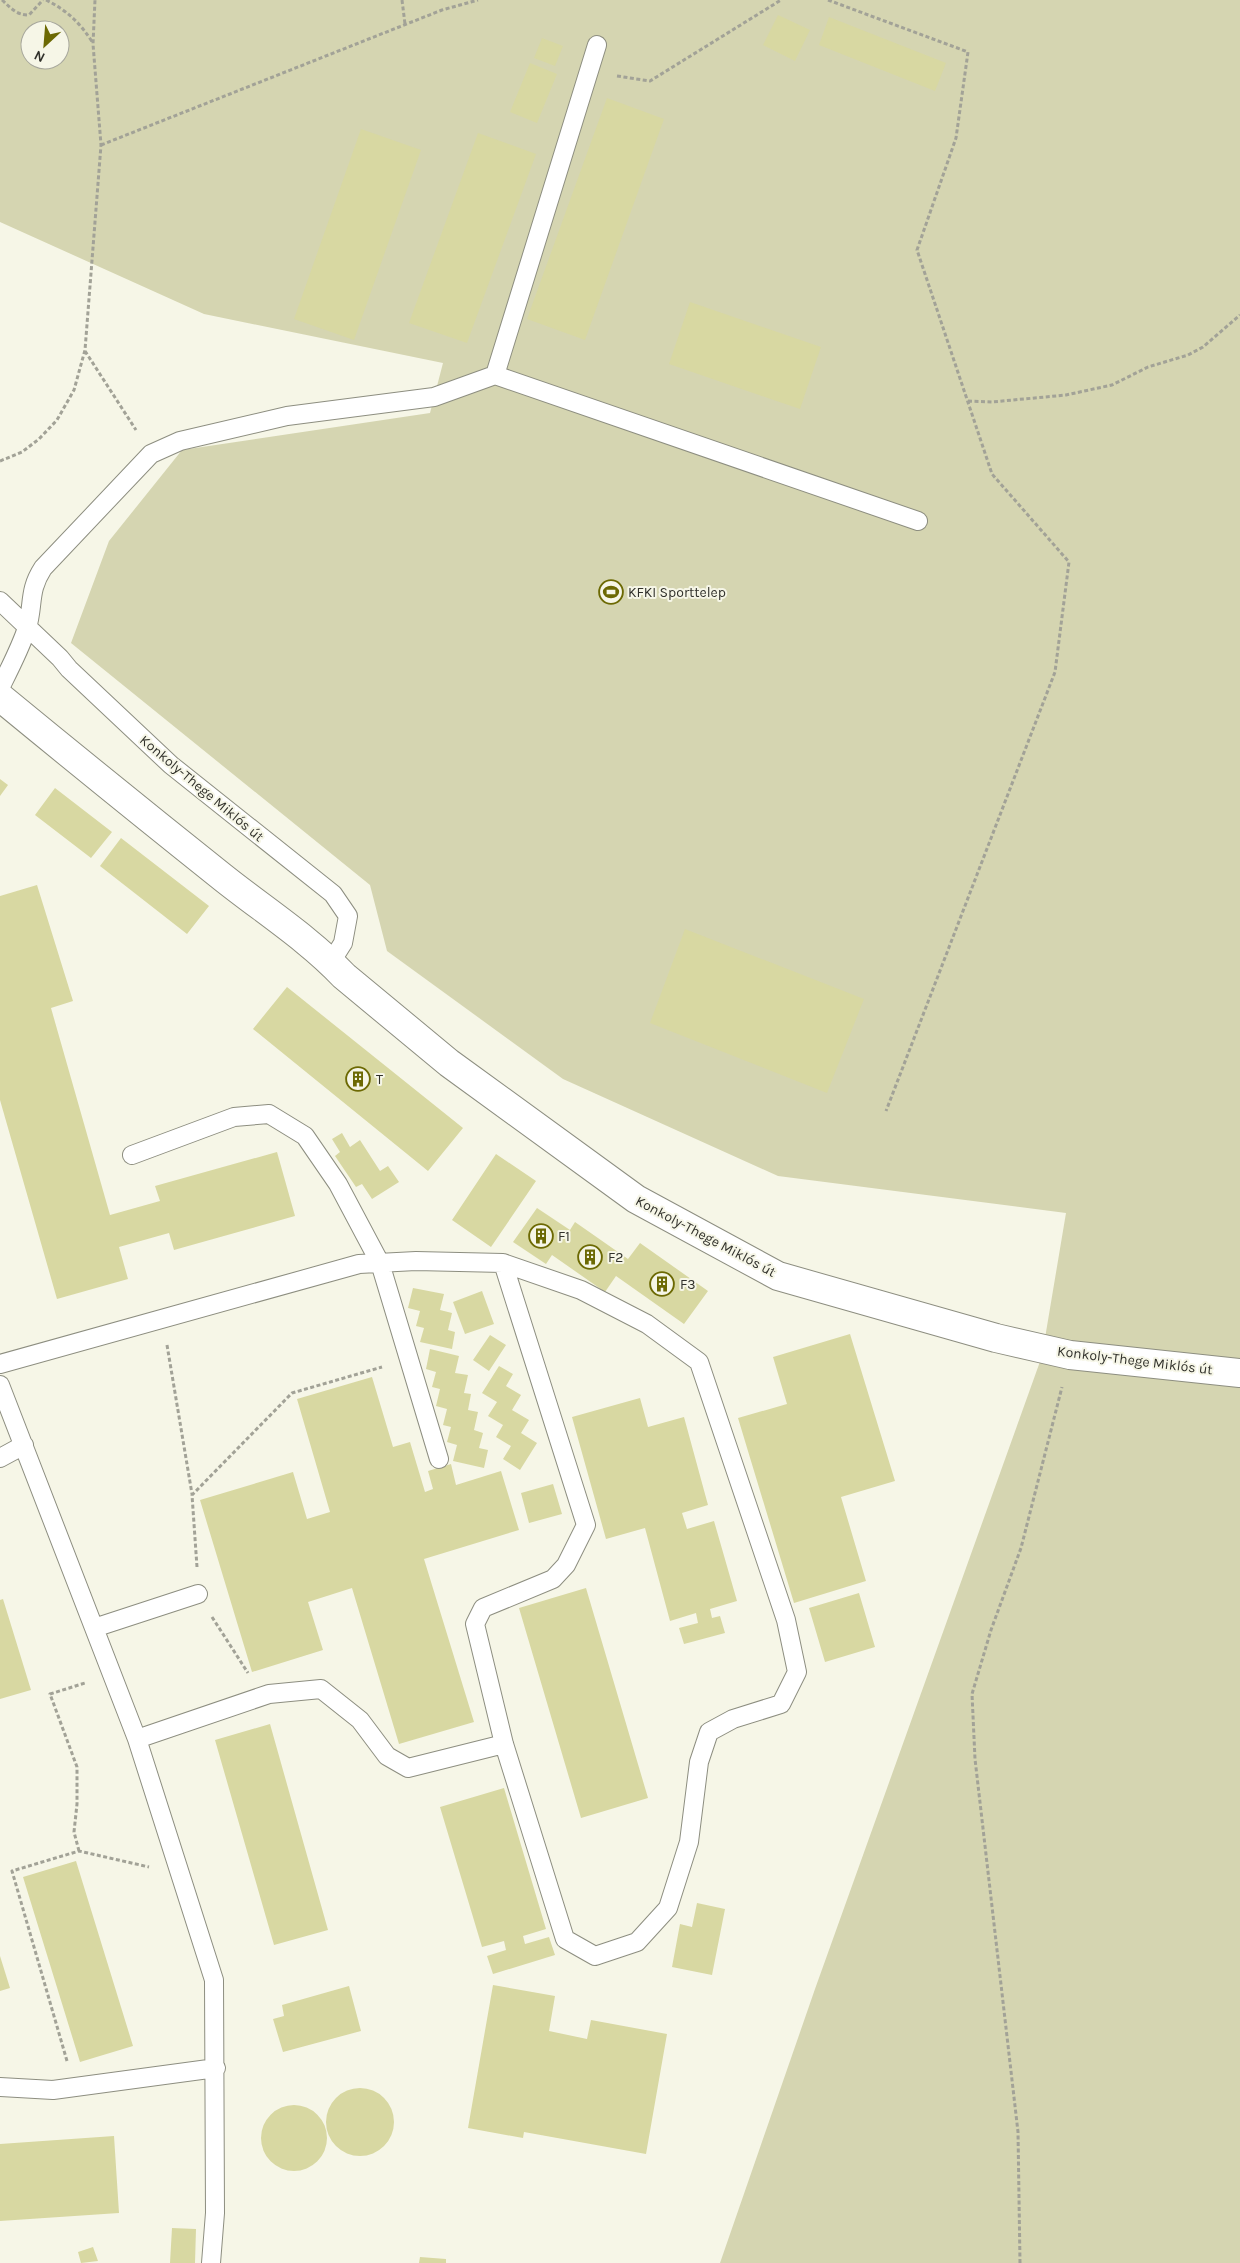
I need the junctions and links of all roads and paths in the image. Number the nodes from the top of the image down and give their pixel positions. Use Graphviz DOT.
graph roads {
  1 [pos="2,0"];
  2 [pos="44,0"];
  3 [pos="94,0"];
  4 [pos="402,0"];
  5 [pos="478,0"];
  6 [pos="781,0"];
  7 [pos="828,0"];
  8 [pos="405,24"];
  9 [pos="93,44"];
  10 [pos="598,45"];
  11 [pos="589,71"];
  12 [pos="101,145"];
  13 [pos="1240,315"];
  14 [pos="85,350"];
  15 [pos="495,376"];
  16 [pos="968,401"];
  17 [pos="151,454"];
  18 [pos="0,461"];
  19 [pos="918,521"];
  20 [pos="0,601"];
  21 [pos="27,626"];
  22 [pos="0,688"];
  23 [pos="0,697"];
  24 [pos="331,962"];
  25 [pos="886,1111"];
  26 [pos="132,1155"];
  27 [pos="380,1263"];
  28 [pos="503,1264"];
  29 [pos="162,1319"];
  30 [pos="1070,1354"];
  31 [pos="409,1359"];
  32 [pos="0,1364"];
  33 [pos="1240,1373"];
  34 [pos="0,1385"];
  35 [pos="24,1445"];
  36 [pos="0,1458"];
  37 [pos="439,1459"];
  38 [pos="192,1495"];
  39 [pos="198,1594"];
  40 [pos="94,1628"];
  41 [pos="113,1674"];
  42 [pos="269,1694"];
  43 [pos="137,1739"];
  44 [pos="504,1744"];
  45 [pos="79,1851"];
  46 [pos="181,1874"];
  47 [pos="216,2068"];
  48 [pos="74,2086"];
  49 [pos="0,2087"];
  50 [pos="211,2263"];
  51 [pos="1020,2263"];
  1 -- 2 [label="path"];
  2 -- 9 [label="path"];
  3 -- 9 [label="path"];
  4 -- 8 [label="path"];
  5 -- 8 [label="path"];
  6 -- 11 [label="path"];
  7 -- 16 [label="path"];
  8 -- 12 [label="path"];
  9 -- 12 [label="path"];
  10 -- 11 [label="lane"];
  11 -- 15 [label="lane"];
  12 -- 14 [label="path"];
  13 -- 16 [label="path"];
  14 -- 17 [label="path"];
  14 -- 18 [label="path"];
  15 -- 17 [label="lane"];
  15 -- 19 [label="lane"];
  16 -- 25 [label="path"];
  17 -- 21 [label="lane"];
  20 -- 21 [label="lane, Konkoly-Thege Miklós út"];
  21 -- 22 [label="lane"];
  21 -- 24 [label="lane, Konkoly-Thege Miklós út"];
  23 -- 24 [label="street, Konkoly-Thege Miklós út"];
  24 -- 30 [label="street, Konkoly-Thege Miklós út"];
  26 -- 27 [label="lane"];
  27 -- 28 [label="lane"];
  27 -- 29 [label="lane"];
  27 -- 31 [label="lane"];
  28 -- 44 [label="lane"];
  28 -- 44 [label="lane"];
  29 -- 32 [label="lane"];
  29 -- 38 [label="path"];
  30 -- 33 [label="street, Konkoly-Thege Miklós út"];
  30 -- 51 [label="path"];
  31 -- 37 [label="lane"];
  31 -- 38 [label="path"];
  34 -- 35 [label="lane"];
  35 -- 36 [label="lane"];
  35 -- 40 [label="lane"];
  38 -- 39 [label="path"];
  39 -- 40 [label="lane"];
  39 -- 42 [label="path"];
  40 -- 41 [label="lane"];
  41 -- 43 [label="lane"];
  41 -- 45 [label="path"];
  42 -- 43 [label="lane"];
  42 -- 44 [label="lane"];
  43 -- 46 [label="lane"];
  45 -- 46 [label="path"];
  45 -- 48 [label="path"];
  46 -- 47 [label="lane"];
  47 -- 48 [label="lane"];
  47 -- 50 [label="lane"];
  48 -- 49 [label="lane"];
}
